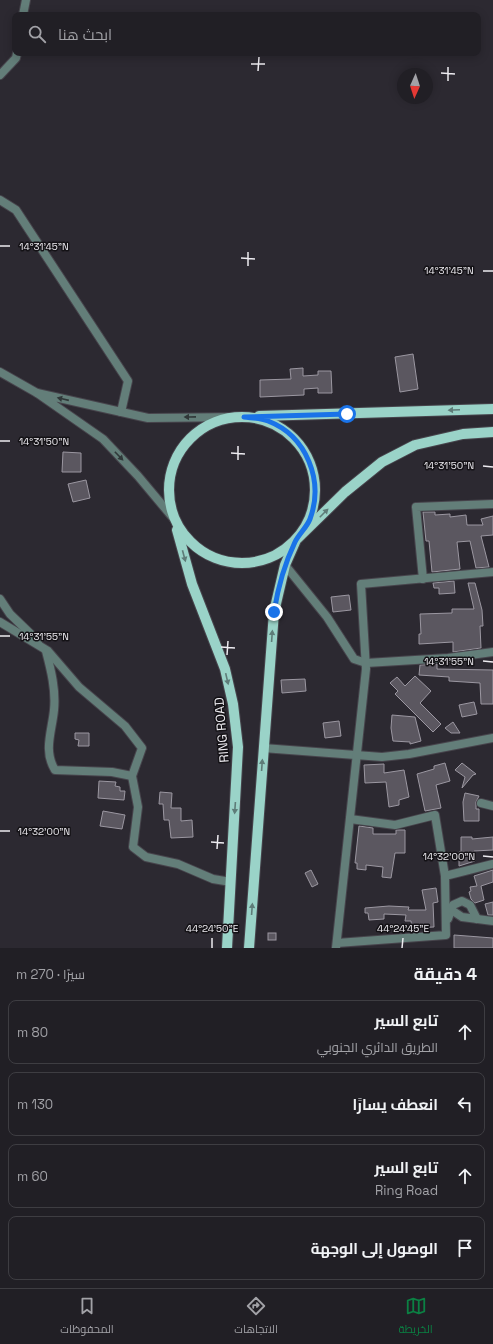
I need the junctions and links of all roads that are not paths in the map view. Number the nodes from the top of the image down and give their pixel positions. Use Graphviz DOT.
graph roads {
  1 [pos="26,0"];
  2 [pos="24,12"];
  3 [pos="16,56"];
  4 [pos="0,75"];
  5 [pos="0,200"];
  6 [pos="0,372"];
  7 [pos="37,393"];
  8 [pos="493,409"];
  9 [pos="121,412"];
  10 [pos="244,417"];
  11 [pos="493,432"];
  12 [pos="493,504"];
  13 [pos="174,519"];
  14 [pos="296,540"];
  15 [pos="285,565"];
  16 [pos="493,572"];
  17 [pos="424,579"];
  18 [pos="0,599"];
  19 [pos="0,622"];
  20 [pos="47,650"];
  21 [pos="493,652"];
  22 [pos="366,663"];
  23 [pos="493,738"];
  24 [pos="263,748"];
  25 [pos="356,756"];
  26 [pos="132,776"];
  27 [pos="481,803"];
  28 [pos="493,806"];
  29 [pos="350,819"];
  30 [pos="493,864"];
  31 [pos="445,876"];
  32 [pos="231,882"];
  33 [pos="448,907"];
  34 [pos="477,919"];
  35 [pos="493,922"];
  36 [pos="336,945"];
  37 [pos="227,948"];
  38 [pos="249,948"];
  1 -- 2 [label="street"];
  3 -- 4 [label="street"];
  5 -- 9 [label="street"];
  6 -- 7 [label="street"];
  9 -- 7 [label="street, one-way"];
  7 -- 13 [label="street, one-way"];
  8 -- 10 [label="main road, one-way"];
  10 -- 9 [label="street, one-way"];
  10 -- 13 [label="main road, RING ROAD"];
  10 -- 14 [label="main road"];
  14 -- 11 [label="main road, one-way"];
  12 -- 17 [label="street"];
  13 -- 14 [label="main road"];
  13 -- 32 [label="main road, RING ROAD, one-way"];
  14 -- 15 [label="main road"];
  15 -- 22 [label="street"];
  24 -- 15 [label="main road, one-way"];
  16 -- 17 [label="street"];
  17 -- 22 [label="street"];
  18 -- 20 [label="street"];
  19 -- 20 [label="street"];
  20 -- 26 [label="street"];
  20 -- 26 [label="street"];
  21 -- 22 [label="street"];
  22 -- 25 [label="street"];
  23 -- 25 [label="street"];
  24 -- 25 [label="street"];
  38 -- 24 [label="main road, one-way"];
  25 -- 29 [label="street"];
  26 -- 32 [label="street"];
  27 -- 28 [label="street"];
  29 -- 31 [label="street"];
  29 -- 36 [label="street"];
  30 -- 31 [label="street"];
  31 -- 33 [label="street"];
  32 -- 37 [label="main road, RING ROAD"];
  33 -- 34 [label="street"];
  33 -- 34 [label="street"];
  33 -- 36 [label="street"];
  34 -- 35 [label="street"];
}
